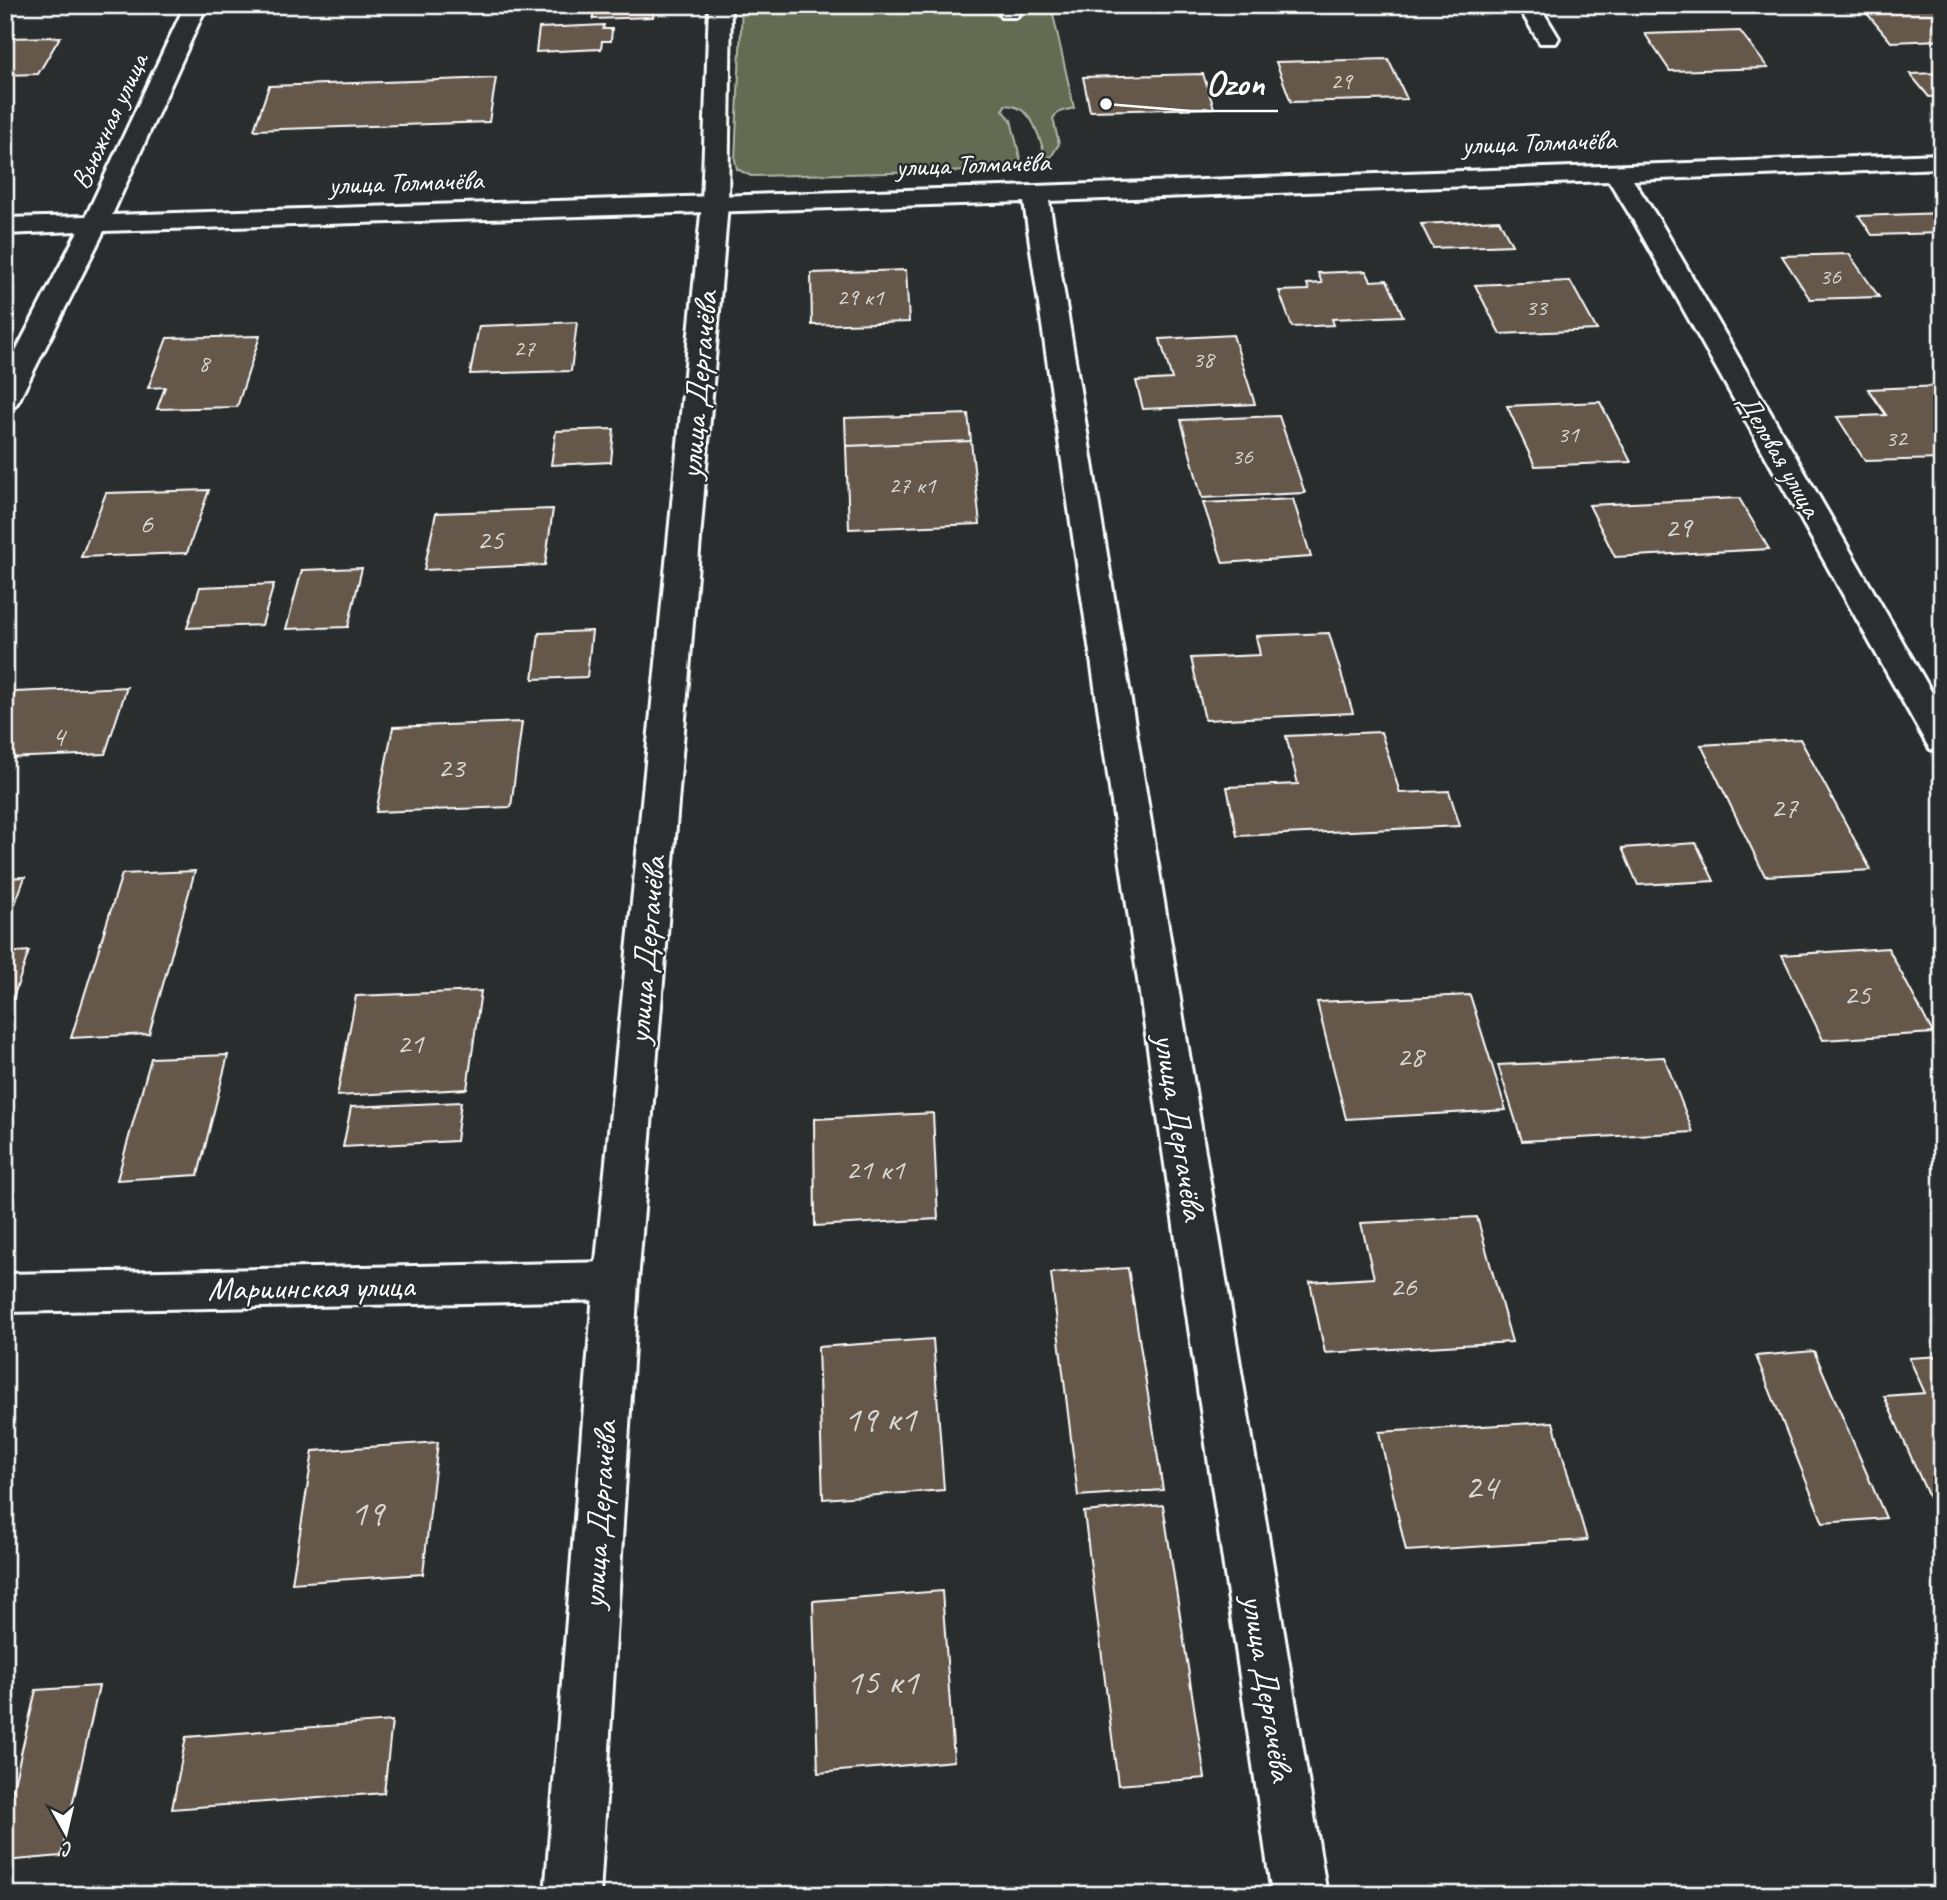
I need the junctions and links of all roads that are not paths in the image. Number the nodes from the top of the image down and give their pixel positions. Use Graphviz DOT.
graph roads {
  1 [pos="195,5"];
  2 [pos="720,5"];
  3 [pos="1528,5"];
  4 [pos="1548,38"];
  5 [pos="1942,160"];
  6 [pos="1615,171"];
  7 [pos="1035,194"];
  8 [pos="715,204"];
  9 [pos="95,223"];
  10 [pos="5,226"];
  11 [pos="5,400"];
  12 [pos="1942,741"];
  13 [pos="616,1281"];
  14 [pos="5,1293"];
  15 [pos="572,1895"];
  16 [pos="1300,1895"];
  1 -- 9 [label="street, Вьюжная улица"];
  2 -- 8 [label="street, улица Дергачёва"];
  3 -- 4 [label="street"];
  5 -- 6 [label="street, улица Толмачёва"];
  6 -- 7 [label="street, улица Толмачёва"];
  6 -- 12 [label="street, Деловая улица"];
  7 -- 8 [label="street, улица Толмачёва"];
  7 -- 16 [label="street, улица Дергачёва"];
  8 -- 9 [label="street, улица Толмачёва"];
  8 -- 13 [label="street, улица Дергачёва"];
  9 -- 10 [label="street, улица Толмачёва"];
  9 -- 11 [label="street, Вьюжная улица"];
  13 -- 14 [label="street, Мариинская улица"];
  13 -- 15 [label="street, улица Дергачёва"];
}
